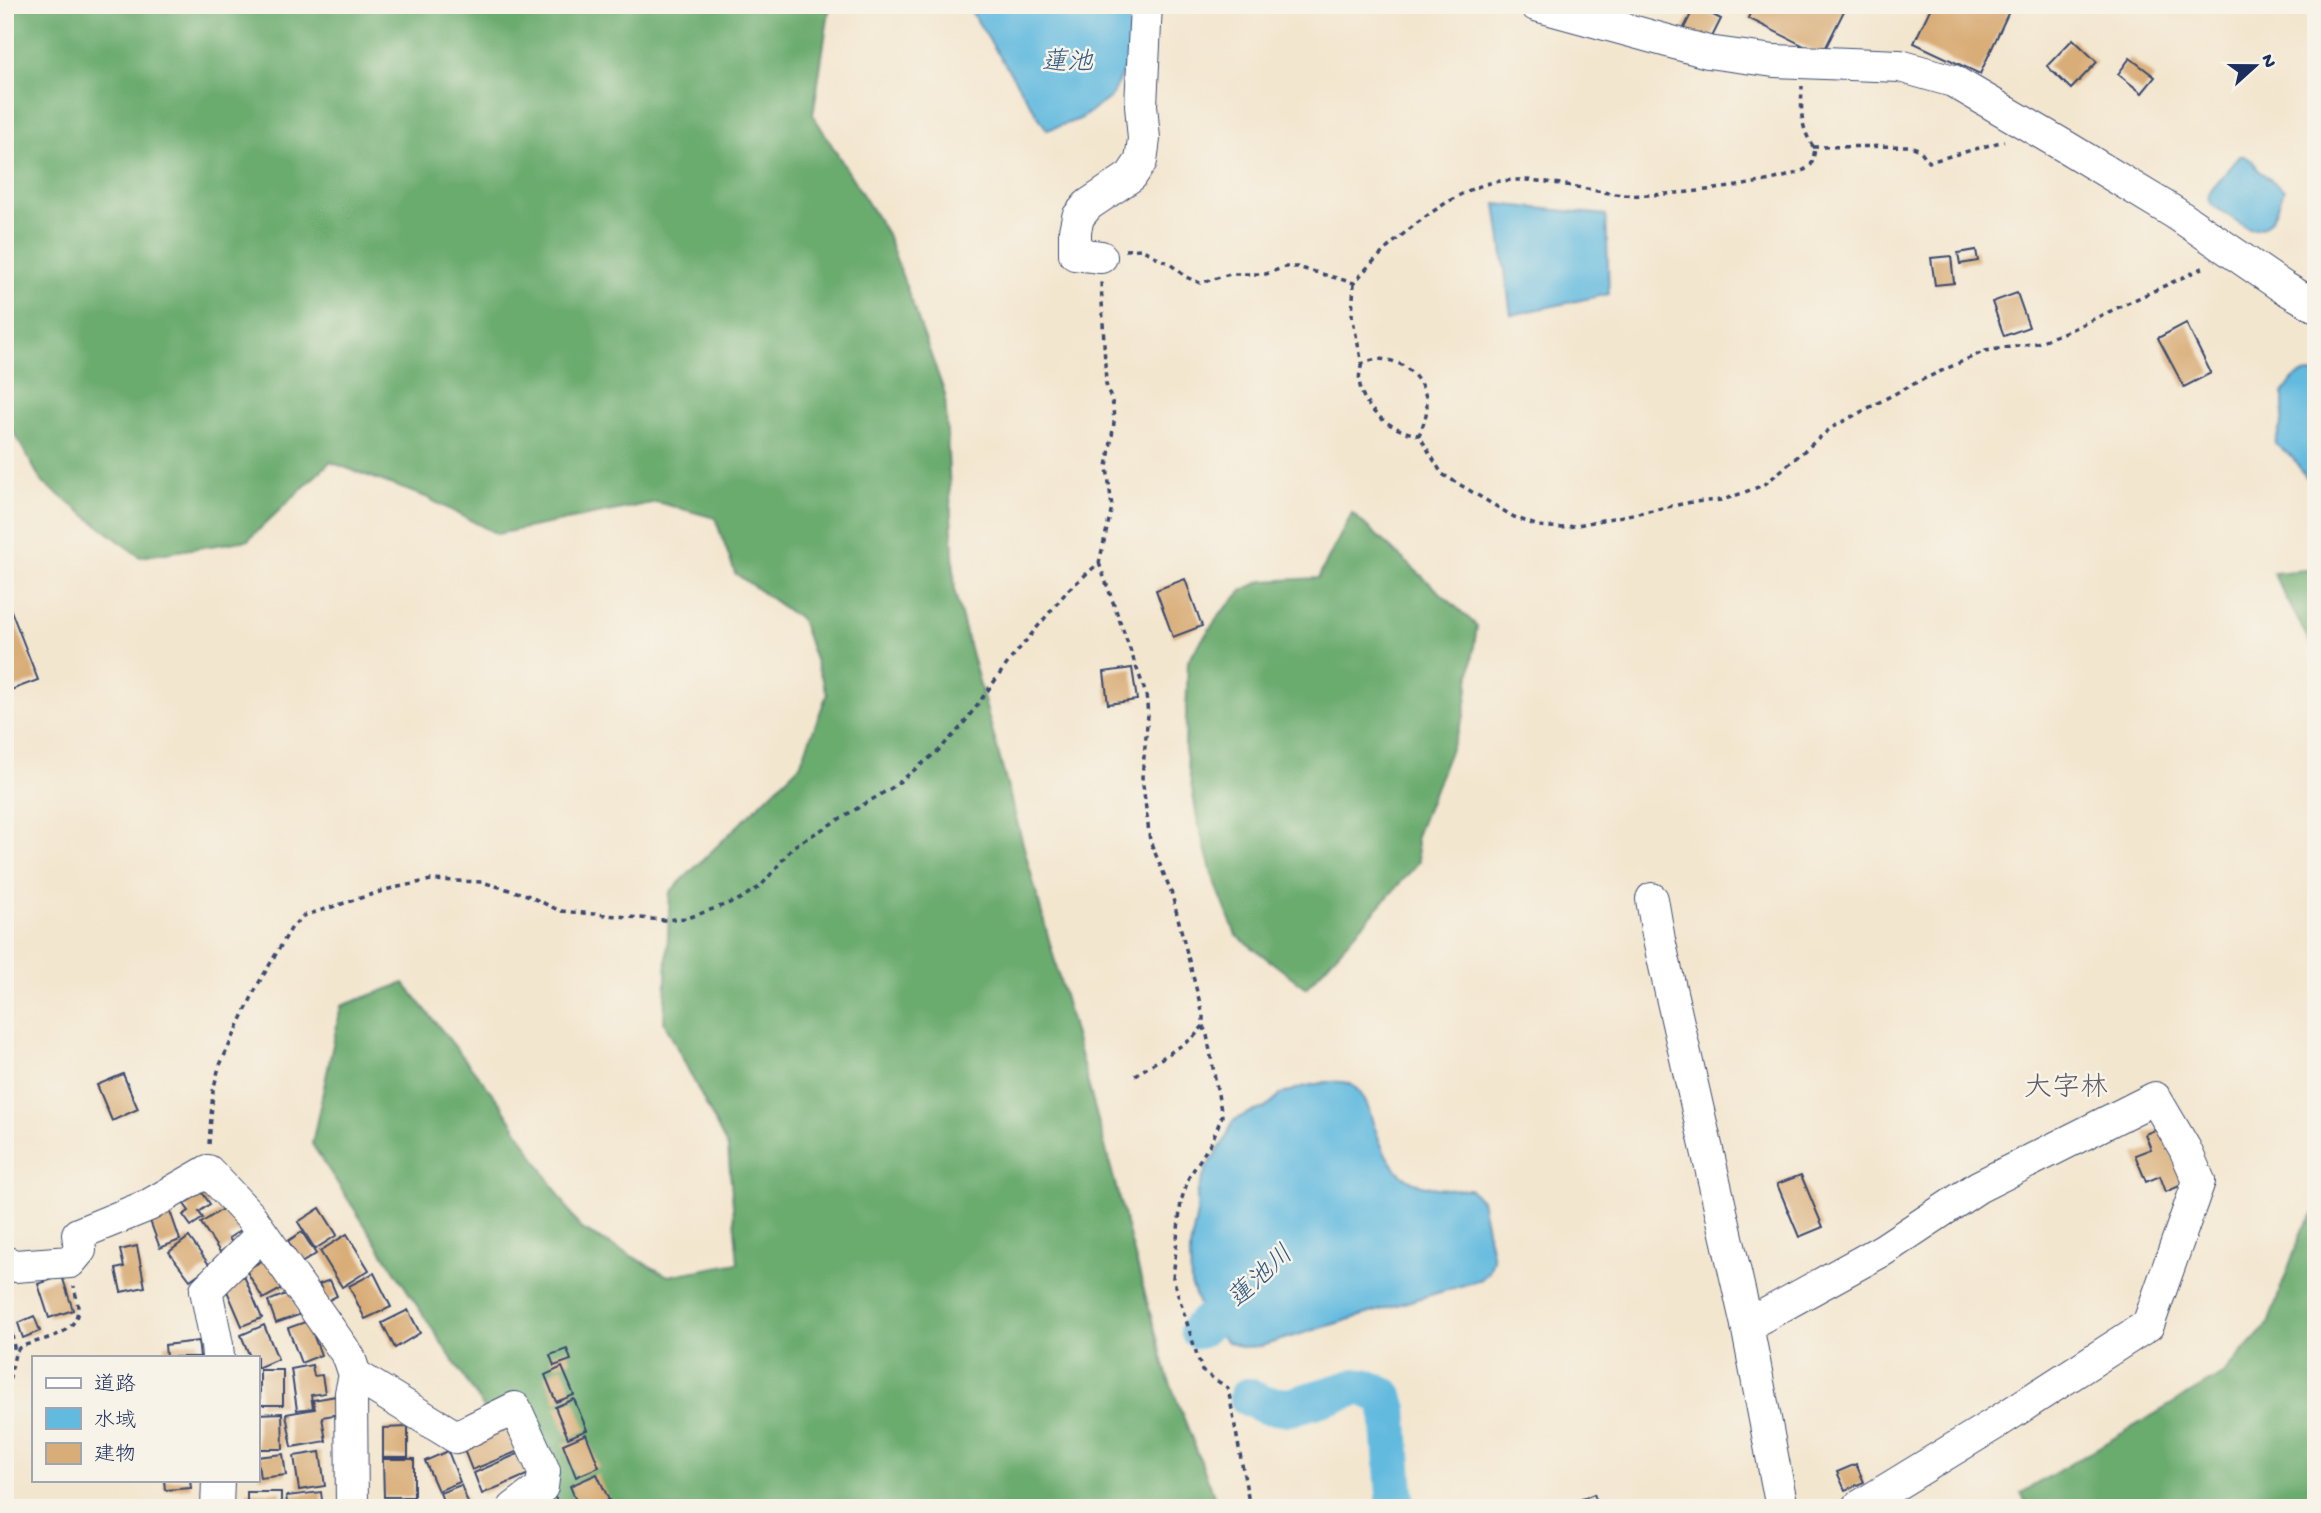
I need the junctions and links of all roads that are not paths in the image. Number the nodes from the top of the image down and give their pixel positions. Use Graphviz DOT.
graph roads {
  1 [pos="1146,5"];
  2 [pos="1536,5"];
  3 [pos="1101,257"];
  4 [pos="2316,306"];
  5 [pos="1652,899"];
  6 [pos="262,1234"];
  7 [pos="5,1262"];
  8 [pos="1747,1325"];
  9 [pos="218,1356"];
  10 [pos="355,1375"];
  11 [pos="218,1482"];
  12 [pos="217,1508"];
  13 [pos="352,1508"];
  14 [pos="514,1508"];
  15 [pos="1782,1508"];
  16 [pos="1857,1508"];
  1 -- 3 [label="street"];
  2 -- 4 [label="street"];
  5 -- 8 [label="street"];
  6 -- 7 [label="street"];
  6 -- 9 [label="street"];
  6 -- 10 [label="street"];
  8 -- 15 [label="street"];
  8 -- 16 [label="street"];
  10 -- 13 [label="street"];
  10 -- 14 [label="street"];
  11 -- 12 [label="street"];
}
